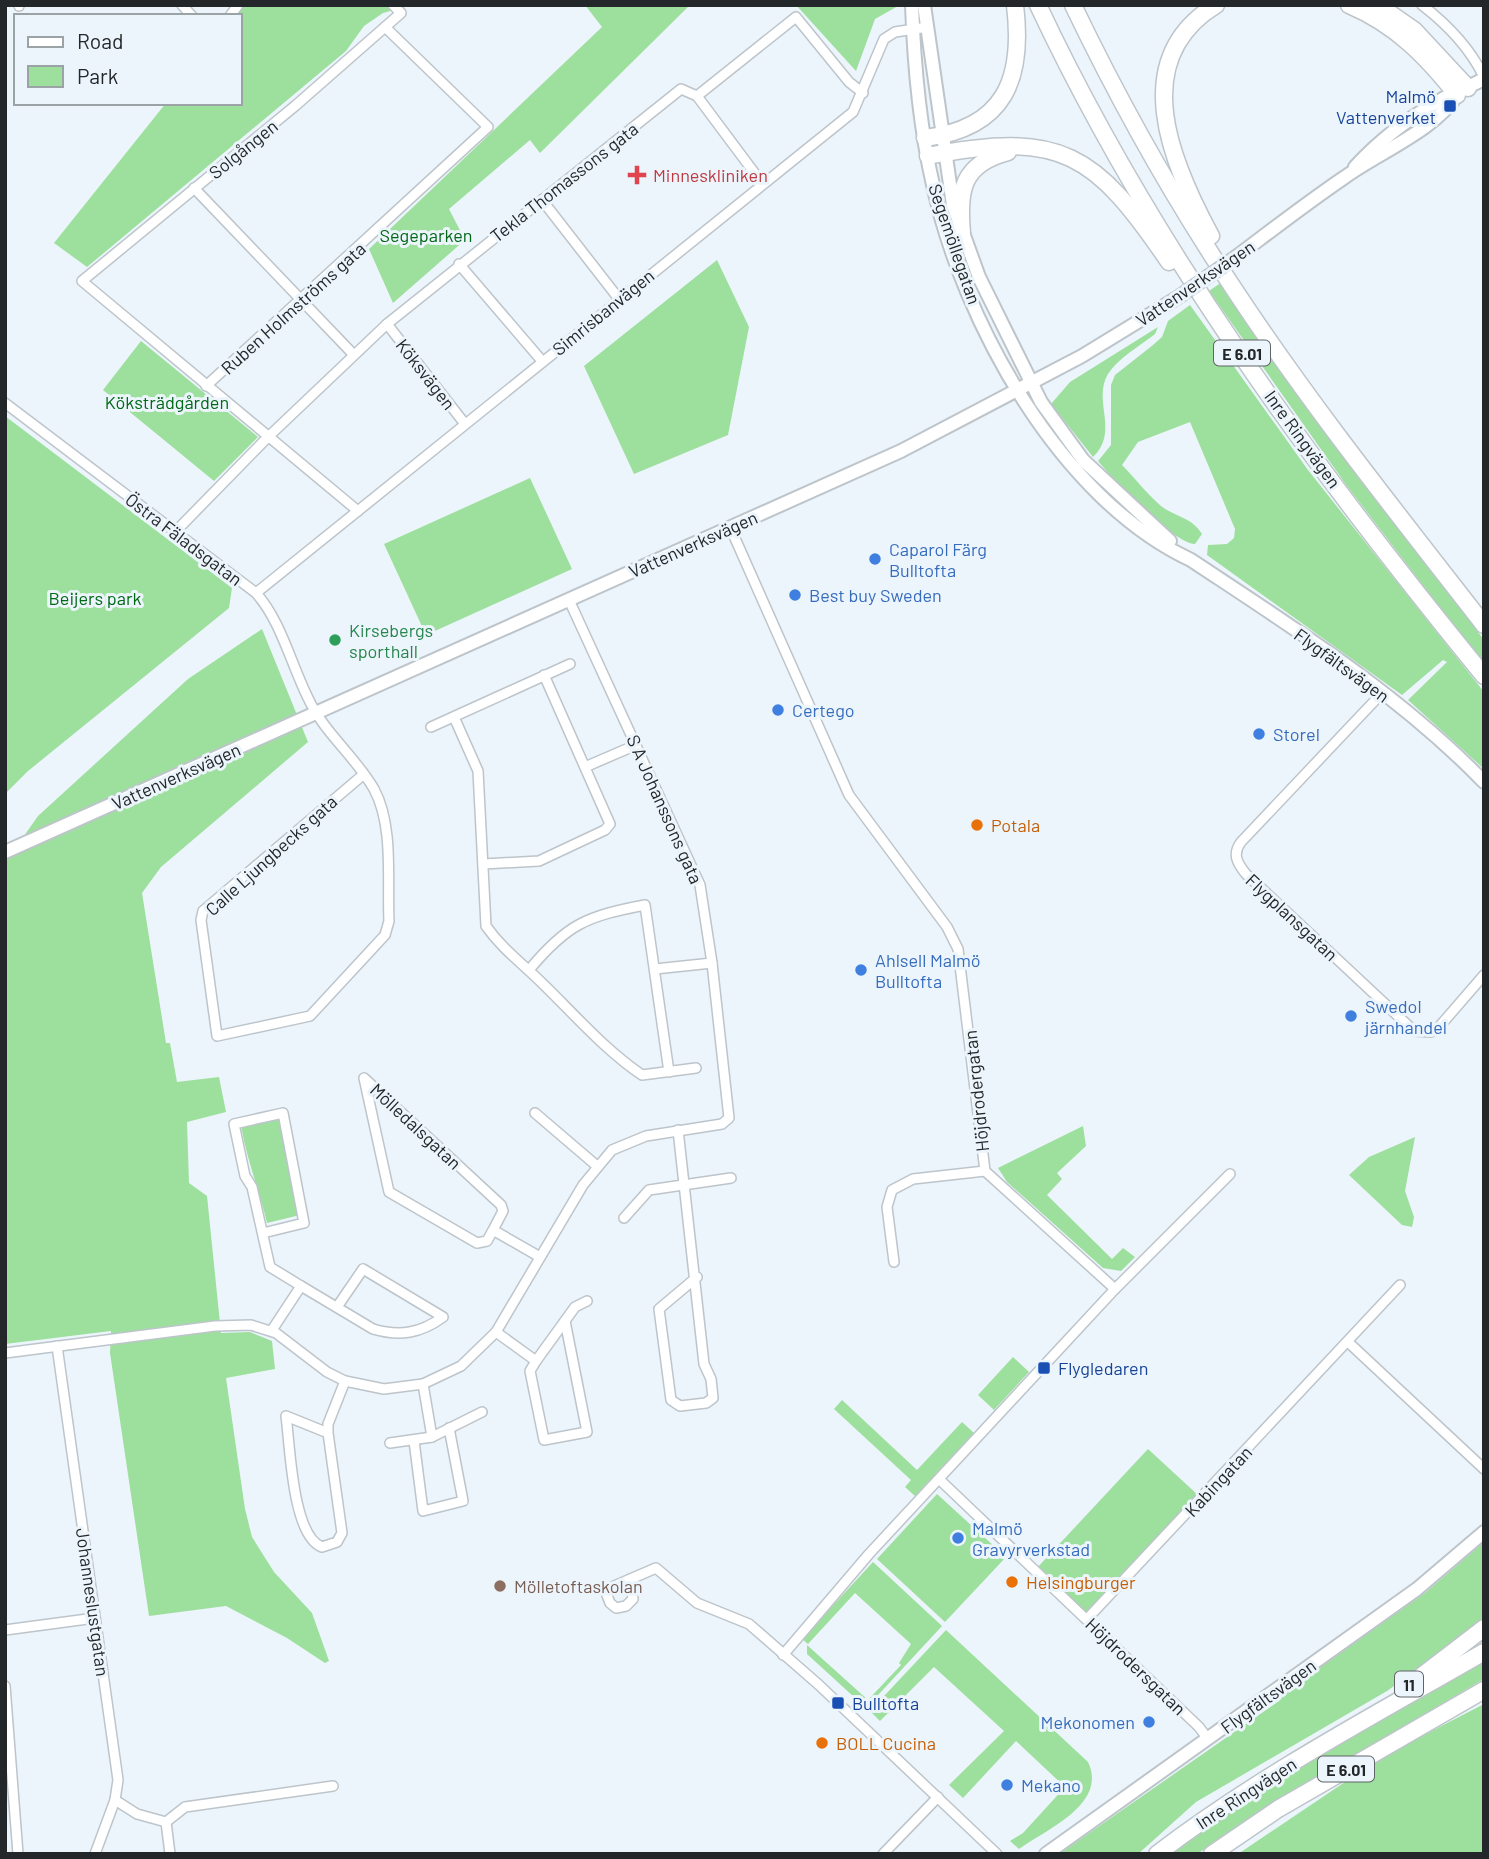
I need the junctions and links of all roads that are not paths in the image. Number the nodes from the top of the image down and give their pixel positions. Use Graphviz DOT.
graph roads {
  1 [pos="393,5"];
  2 [pos="912,5"];
  3 [pos="924,5"];
  4 [pos="1015,5"];
  5 [pos="1038,5"];
  6 [pos="1073,5"];
  7 [pos="1216,5"];
  8 [pos="1349,5"];
  9 [pos="1378,5"];
  10 [pos="1422,5"];
  11 [pos="385,27"];
  12 [pos="928,27"];
  13 [pos="912,29"];
  14 [pos="1484,78"];
  15 [pos="1462,91"];
  16 [pos="863,93"];
  17 [pos="697,96"];
  18 [pos="943,136"];
  19 [pos="925,138"];
  20 [pos="1031,148"];
  21 [pos="936,154"];
  22 [pos="762,183"];
  23 [pos="194,188"];
  24 [pos="542,200"];
  25 [pos="962,233"];
  26 [pos="459,264"];
  27 [pos="619,299"];
  28 [pos="303,300"];
  29 [pos="387,324"];
  30 [pos="1269,339"];
  31 [pos="353,354"];
  32 [pos="542,361"];
  33 [pos="1033,383"];
  34 [pos="206,386"];
  35 [pos="1018,391"];
  36 [pos="5,403"];
  37 [pos="465,424"];
  38 [pos="267,438"];
  39 [pos="1308,449"];
  40 [pos="358,511"];
  41 [pos="730,527"];
  42 [pos="177,531"];
  43 [pos="1191,560"];
  44 [pos="256,593"];
  45 [pos="569,600"];
  46 [pos="1484,625"];
  47 [pos="570,664"];
  48 [pos="544,675"];
  49 [pos="1484,676"];
  50 [pos="1382,693"];
  51 [pos="316,714"];
  52 [pos="454,717"];
  53 [pos="431,727"];
  54 [pos="636,745"];
  55 [pos="585,767"];
  56 [pos="364,774"];
  57 [pos="1484,782"];
  58 [pos="5,852"];
  59 [pos="483,864"];
  60 [pos="712,963"];
  61 [pos="655,969"];
  62 [pos="529,970"];
  63 [pos="1484,975"];
  64 [pos="696,1068"];
  65 [pos="669,1072"];
  66 [pos="535,1113"];
  67 [pos="678,1130"];
  68 [pos="597,1166"];
  69 [pos="985,1171"];
  70 [pos="1230,1174"];
  71 [pos="731,1178"];
  72 [pos="685,1185"];
  73 [pos="624,1218"];
  74 [pos="493,1230"];
  75 [pos="263,1233"];
  76 [pos="540,1257"];
  77 [pos="894,1262"];
  78 [pos="696,1277"];
  79 [pos="1400,1285"];
  80 [pos="301,1286"];
  81 [pos="1115,1289"];
  82 [pos="587,1301"];
  83 [pos="337,1307"];
  84 [pos="565,1321"];
  85 [pos="272,1330"];
  86 [pos="496,1332"];
  87 [pos="1348,1342"];
  88 [pos="57,1346"];
  89 [pos="5,1353"];
  90 [pos="536,1361"];
  91 [pos="345,1381"];
  92 [pos="423,1384"];
  93 [pos="482,1412"];
  94 [pos="449,1428"];
  95 [pos="328,1433"];
  96 [pos="432,1437"];
  97 [pos="414,1441"];
  98 [pos="390,1443"];
  99 [pos="1484,1469"];
  100 [pos="940,1480"];
  101 [pos="1484,1532"];
  102 [pos="630,1579"];
  103 [pos="95,1618"];
  104 [pos="1087,1619"];
  105 [pos="1484,1628"];
  106 [pos="5,1630"];
  107 [pos="1484,1652"];
  108 [pos="783,1655"];
  109 [pos="5,1686"];
  110 [pos="1484,1690"];
  111 [pos="1333,1738"];
  112 [pos="1208,1739"];
  113 [pos="333,1786"];
  114 [pos="938,1797"];
  115 [pos="115,1800"];
  116 [pos="166,1822"];
  117 [pos="18,1854"];
  118 [pos="94,1854"];
  119 [pos="170,1854"];
  120 [pos="883,1854"];
  121 [pos="997,1854"];
  122 [pos="1046,1854"];
  123 [pos="1157,1854"];
  124 [pos="1212,1854"];
  1 -- 11 [label="street, Solgången"];
  2 -- 13 [label="street, Segemöllegatan"];
  3 -- 12 [label="street, Segemöllegatan"];
  4 -- 18 [label="highway"];
  5 -- 39 [label="highway, Inre Ringvägen / E 6.01"];
  6 -- 30 [label="highway, Inre Ringvägen / E 6.01"];
  7 -- 30 [label="highway"];
  8 -- 15 [label="highway"];
  9 -- 15 [label="highway"];
  10 -- 14 [label="street"];
  11 -- 23 [label="street, Solgången"];
  11 -- 28 [label="street, Ruben Holmströms gata"];
  12 -- 13 [label="street, Simrisbanvägen"];
  12 -- 18 [label="street, Segemöllegatan"];
  13 -- 16 [label="street, Simrisbanvägen"];
  13 -- 19 [label="street, Segemöllegatan"];
  14 -- 15 [label="street, Vattenverksvägen"];
  15 -- 33 [label="street, Vattenverksvägen, bridge"];
  16 -- 17 [label="street"];
  16 -- 22 [label="street, Simrisbanvägen"];
  17 -- 22 [label="street"];
  17 -- 24 [label="street, Tekla Thomassons gata"];
  18 -- 19 [label="highway"];
  18 -- 21 [label="street, Segemöllegatan"];
  19 -- 21 [label="street, Segemöllegatan"];
  20 -- 21 [label="highway"];
  20 -- 25 [label="highway"];
  20 -- 39 [label="highway"];
  21 -- 25 [label="street, Segemöllegatan"];
  21 -- 35 [label="street, Segemöllegatan"];
  22 -- 27 [label="street, Simrisbanvägen"];
  23 -- 28 [label="street"];
  23 -- 34 [label="street, Solgången"];
  24 -- 26 [label="street, Tekla Thomassons gata"];
  24 -- 27 [label="street"];
  25 -- 33 [label="street, Segemöllegatan"];
  26 -- 29 [label="street, Tekla Thomassons gata"];
  26 -- 32 [label="street"];
  27 -- 32 [label="street, Simrisbanvägen"];
  28 -- 31 [label="street"];
  28 -- 34 [label="street, Ruben Holmströms gata"];
  29 -- 31 [label="street, Tekla Thomassons gata"];
  29 -- 37 [label="street, Köksvägen"];
  30 -- 46 [label="highway, Inre Ringvägen / E 6.01"];
  31 -- 38 [label="street, Tekla Thomassons gata"];
  32 -- 37 [label="street, Simrisbanvägen"];
  33 -- 35 [label="street, Vattenverksvägen"];
  33 -- 43 [label="street, Flygfältsvägen"];
  34 -- 38 [label="street"];
  35 -- 41 [label="street, Vattenverksvägen"];
  35 -- 43 [label="street, Flygfältsvägen"];
  36 -- 42 [label="street, Östra Fäladsgatan"];
  37 -- 40 [label="street, Simrisbanvägen"];
  38 -- 40 [label="street"];
  38 -- 42 [label="street, Tekla Thomassons gata"];
  39 -- 49 [label="highway, Inre Ringvägen / E 6.01"];
  40 -- 44 [label="street, Simrisbanvägen"];
  41 -- 45 [label="street, Vattenverksvägen"];
  41 -- 69 [label="street, Höjdrodergatan"];
  42 -- 44 [label="street, Östra Fäladsgatan"];
  43 -- 50 [label="street, Flygfältsvägen"];
  44 -- 51 [label="street, Östra Fäladsgatan"];
  45 -- 51 [label="street, Vattenverksvägen"];
  45 -- 54 [label="street, S A Johanssons gata"];
  47 -- 48 [label="street"];
  48 -- 52 [label="street"];
  48 -- 55 [label="street"];
  50 -- 57 [label="street, Flygfältsvägen"];
  50 -- 63 [label="street, Flygplansgatan"];
  51 -- 56 [label="street, Calle Ljungbecks gata"];
  51 -- 58 [label="street, Vattenverksvägen"];
  52 -- 53 [label="street"];
  52 -- 59 [label="street"];
  54 -- 55 [label="street"];
  54 -- 60 [label="street, S A Johanssons gata"];
  55 -- 59 [label="street"];
  56 -- 56 [label="street, Calle Ljungbecks gata"];
  59 -- 62 [label="street"];
  60 -- 61 [label="street"];
  60 -- 67 [label="street, S A Johanssons gata"];
  61 -- 62 [label="street"];
  61 -- 65 [label="street"];
  62 -- 65 [label="street"];
  64 -- 65 [label="street"];
  66 -- 68 [label="street"];
  67 -- 68 [label="street"];
  67 -- 72 [label="street"];
  68 -- 76 [label="street"];
  69 -- 77 [label="street"];
  69 -- 81 [label="street, Höjdrodergatan"];
  70 -- 81 [label="street"];
  71 -- 72 [label="street"];
  72 -- 73 [label="street"];
  72 -- 78 [label="street"];
  74 -- 74 [label="street, Mölledalsgatan"];
  74 -- 76 [label="street"];
  75 -- 75 [label="street"];
  75 -- 80 [label="street"];
  76 -- 86 [label="street"];
  78 -- 78 [label="street"];
  79 -- 87 [label="street, Kabingatan"];
  80 -- 83 [label="street"];
  80 -- 85 [label="street"];
  81 -- 100 [label="street"];
  82 -- 84 [label="street"];
  83 -- 83 [label="street"];
  84 -- 90 [label="street"];
  84 -- 90 [label="street"];
  85 -- 88 [label="street"];
  85 -- 91 [label="street"];
  86 -- 90 [label="street"];
  86 -- 92 [label="street"];
  87 -- 99 [label="street"];
  87 -- 104 [label="street, Kabingatan"];
  88 -- 89 [label="street"];
  88 -- 103 [label="street, Johanneslustgatan"];
  91 -- 92 [label="street"];
  91 -- 95 [label="street"];
  92 -- 96 [label="street"];
  93 -- 94 [label="street"];
  94 -- 96 [label="street"];
  94 -- 97 [label="street"];
  95 -- 95 [label="street"];
  96 -- 97 [label="street"];
  97 -- 98 [label="street"];
  100 -- 104 [label="street, Höjdrodersgatan"];
  100 -- 108 [label="street"];
  101 -- 112 [label="street, Flygfältsvägen"];
  102 -- 108 [label="street"];
  103 -- 106 [label="street"];
  103 -- 115 [label="street, Johanneslustgatan"];
  104 -- 112 [label="street, Höjdrodersgatan"];
  105 -- 111 [label="highway, 11"];
  107 -- 111 [label="highway, Inre Ringvägen / E 6.01"];
  108 -- 114 [label="street"];
  109 -- 117 [label="street"];
  110 -- 124 [label="highway, Inre Ringvägen / E 6.01"];
  111 -- 123 [label="highway, Inre Ringvägen / E 6.01"];
  112 -- 122 [label="street, Flygfältsvägen"];
  113 -- 116 [label="street"];
  114 -- 120 [label="street"];
  114 -- 121 [label="street"];
  115 -- 116 [label="street"];
  115 -- 118 [label="street, Johanneslustgatan"];
  116 -- 119 [label="street"];
}
